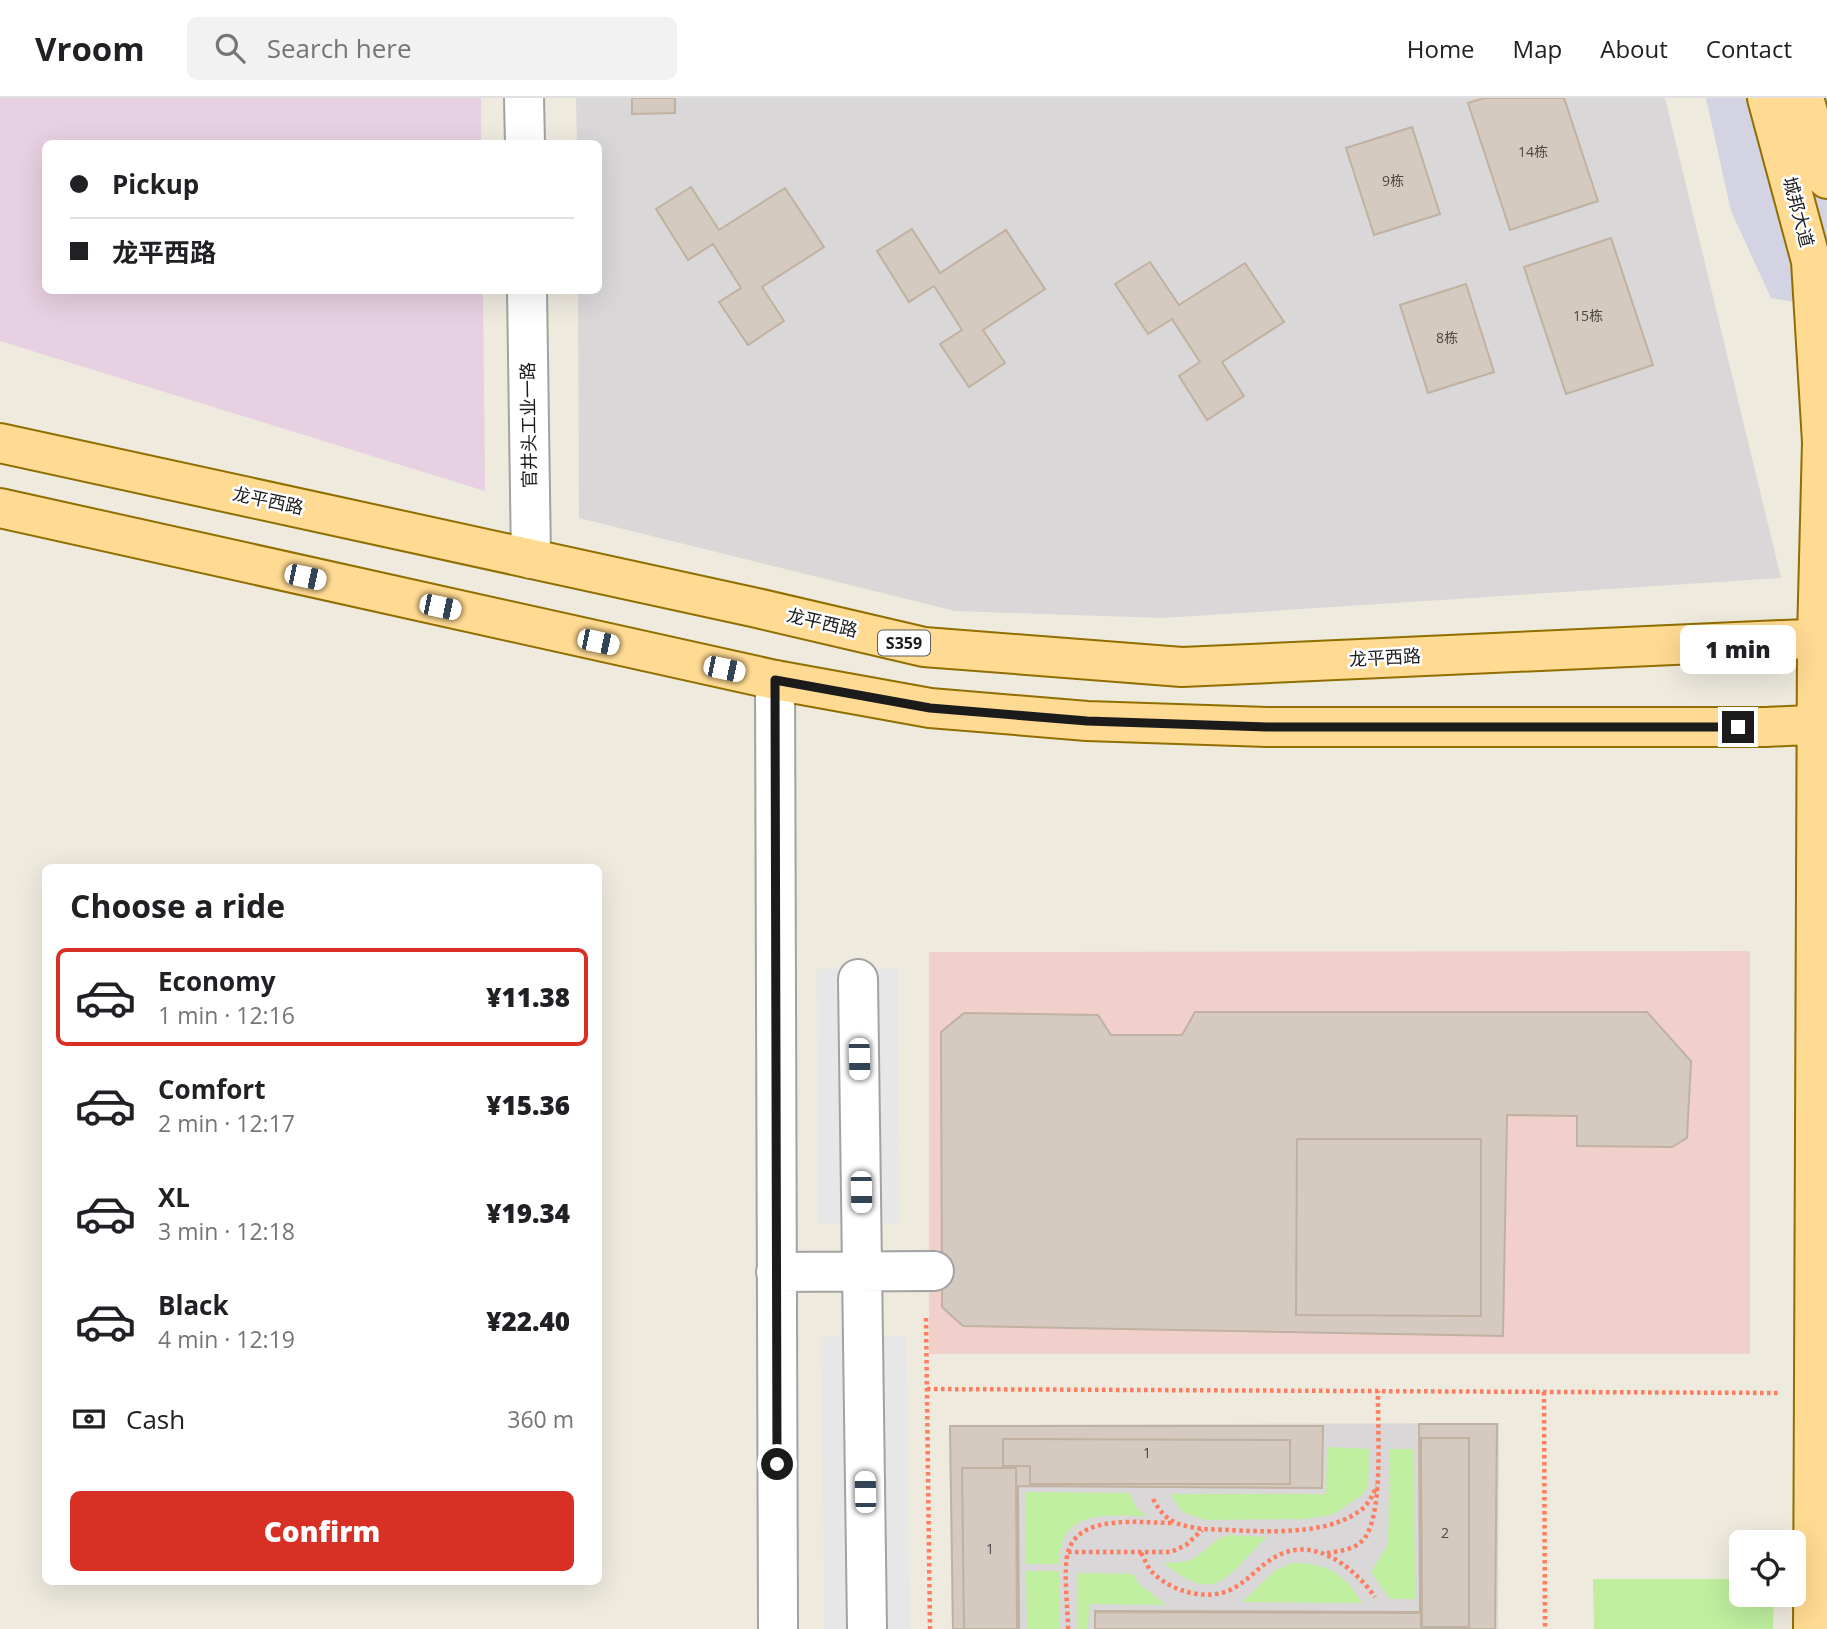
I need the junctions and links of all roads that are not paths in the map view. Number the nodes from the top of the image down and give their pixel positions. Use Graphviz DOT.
graph roads {
  1 [pos="524,98"];
  2 [pos="1767,98"];
  3 [pos="1804,98"];
  4 [pos="525,140"];
  5 [pos="1827,179"];
  6 [pos="527,294"];
  7 [pos="0,443"];
  8 [pos="0,508"];
  9 [pos="531,559"];
  10 [pos="1822,638"];
  11 [pos="775,680"];
  12 [pos="1822,724"];
  13 [pos="858,979"];
  14 [pos="934,1271"];
  15 [pos="776,1272"];
  16 [pos="862,1272"];
  17 [pos="778,1629"];
  18 [pos="867,1629"];
  19 [pos="1813,1629"];
  1 -- 4 [label="street"];
  2 -- 10 [label="main road, 城邦大道"];
  3 -- 5 [label="main road, 城邦大道"];
  6 -- 9 [label="street, 官井头工业一路"];
  7 -- 9 [label="main road, 龙平西路 / S359"];
  8 -- 11 [label="main road"];
  9 -- 10 [label="main road, 龙平西路 / S359"];
  10 -- 12 [label="main road, 城邦大道"];
  11 -- 12 [label="main road"];
  11 -- 15 [label="street"];
  12 -- 19 [label="main road, 城邦大道"];
  13 -- 16 [label="street"];
  14 -- 16 [label="street"];
  15 -- 16 [label="street"];
  15 -- 17 [label="street"];
  16 -- 18 [label="street"];
}
